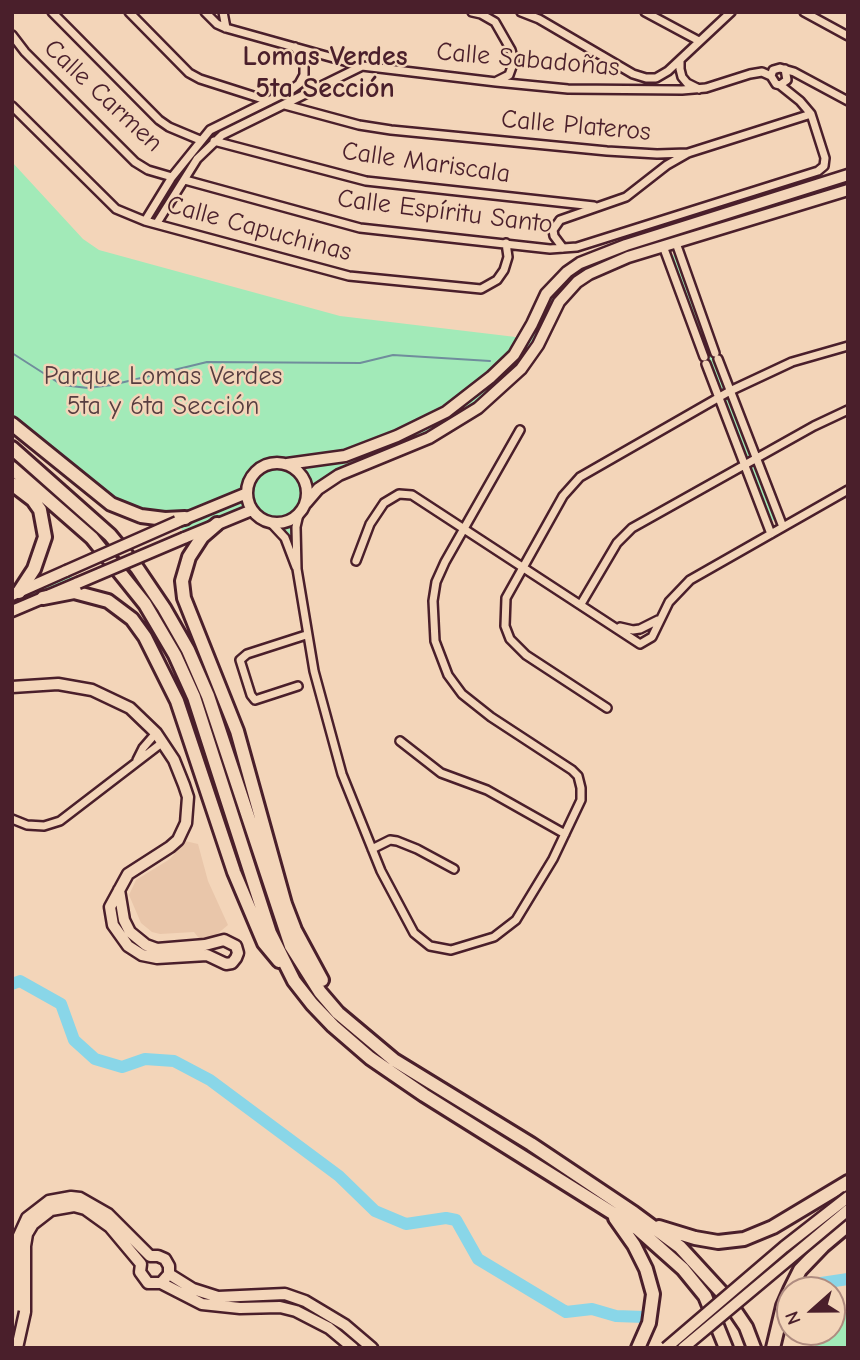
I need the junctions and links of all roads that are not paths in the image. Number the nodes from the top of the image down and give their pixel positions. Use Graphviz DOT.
graph roads {
  1 [pos="52,12"];
  2 [pos="129,12"];
  3 [pos="205,12"];
  4 [pos="223,12"];
  5 [pos="472,12"];
  6 [pos="521,12"];
  7 [pos="645,12"];
  8 [pos="731,12"];
  9 [pos="804,12"];
  10 [pos="226,28"];
  11 [pos="12,36"];
  12 [pos="848,36"];
  13 [pos="699,41"];
  14 [pos="295,47"];
  15 [pos="680,60"];
  16 [pos="362,66"];
  17 [pos="785,69"];
  18 [pos="771,76"];
  19 [pos="496,82"];
  20 [pos="780,85"];
  21 [pos="699,89"];
  22 [pos="848,100"];
  23 [pos="269,101"];
  24 [pos="285,105"];
  25 [pos="12,106"];
  26 [pos="811,114"];
  27 [pos="200,139"];
  28 [pos="214,141"];
  29 [pos="688,153"];
  30 [pos="848,175"];
  31 [pos="172,177"];
  32 [pos="185,180"];
  33 [pos="848,190"];
  34 [pos="594,206"];
  35 [pos="145,221"];
  36 [pos="157,223"];
  37 [pos="506,243"];
  38 [pos="676,243"];
  39 [pos="663,246"];
  40 [pos="563,248"];
  41 [pos="708,332"];
  42 [pos="696,337"];
  43 [pos="848,346"];
  44 [pos="501,368"];
  45 [pos="491,377"];
  46 [pos="511,379"];
  47 [pos="501,388"];
  48 [pos="730,391"];
  49 [pos="718,397"];
  50 [pos="848,410"];
  51 [pos="12,424"];
  52 [pos="520,430"];
  53 [pos="12,448"];
  54 [pos="757,458"];
  55 [pos="287,464"];
  56 [pos="744,465"];
  57 [pos="12,468"];
  58 [pos="12,484"];
  59 [pos="848,489"];
  60 [pos="247,493"];
  61 [pos="306,503"];
  62 [pos="252,510"];
  63 [pos="299,514"];
  64 [pos="181,520"];
  65 [pos="271,523"];
  66 [pos="217,524"];
  67 [pos="783,527"];
  68 [pos="464,528"];
  69 [pos="771,534"];
  70 [pos="293,545"];
  71 [pos="356,561"];
  72 [pos="523,566"];
  73 [pos="15,594"];
  74 [pos="43,598"];
  75 [pos="581,604"];
  76 [pos="12,611"];
  77 [pos="659,619"];
  78 [pos="615,626"];
  79 [pos="306,635"];
  80 [pos="298,686"];
  81 [pos="12,687"];
  82 [pos="607,708"];
  83 [pos="160,738"];
  84 [pos="400,740"];
  85 [pos="12,819"];
  86 [pos="565,834"];
  87 [pos="372,849"];
  88 [pos="454,869"];
  89 [pos="120,890"];
  90 [pos="294,981"];
  91 [pos="360,1034"];
  92 [pos="428,1090"];
  93 [pos="848,1182"];
  94 [pos="848,1197"];
  95 [pos="603,1205"];
  96 [pos="848,1210"];
  97 [pos="651,1225"];
  98 [pos="848,1225"];
  99 [pos="146,1260"];
  100 [pos="169,1274"];
  101 [pos="797,1276"];
  102 [pos="161,1283"];
  103 [pos="21,1311"];
  104 [pos="12,1333"];
  105 [pos="16,1347"];
  106 [pos="353,1348"];
  107 [pos="372,1348"];
  108 [pos="638,1348"];
  109 [pos="666,1348"];
  110 [pos="683,1348"];
  111 [pos="726,1348"];
  112 [pos="754,1348"];
  1 -- 27 [label="street"];
  2 -- 23 [label="street"];
  3 -- 10 [label="street, Calle Sabadoñas"];
  4 -- 10 [label="street"];
  5 -- 19 [label="street"];
  6 -- 15 [label="street"];
  7 -- 13 [label="street"];
  8 -- 13 [label="street"];
  9 -- 12 [label="street"];
  10 -- 14 [label="street, Calle Sabadoñas"];
  11 -- 31 [label="street, Calle Carmen"];
  13 -- 15 [label="street"];
  14 -- 16 [label="street, Calle Sabadoñas"];
  14 -- 23 [label="street"];
  15 -- 21 [label="street"];
  16 -- 19 [label="street, Calle Sabadoñas"];
  16 -- 24 [label="street"];
  17 -- 18 [label="street, Calle Sabadoñas"];
  17 -- 20 [label="street"];
  17 -- 22 [label="street"];
  18 -- 20 [label="street"];
  18 -- 21 [label="street, Calle Sabadoñas"];
  19 -- 21 [label="street, Calle Sabadoñas"];
  20 -- 26 [label="street"];
  23 -- 27 [label="street"];
  24 -- 28 [label="street"];
  24 -- 29 [label="street, Calle Plateros"];
  25 -- 35 [label="street, Calle Capuchinas"];
  26 -- 29 [label="street"];
  26 -- 40 [label="street, Calle Espíritu Santo"];
  27 -- 31 [label="street"];
  28 -- 32 [label="street"];
  28 -- 34 [label="street, Calle Mariscala"];
  29 -- 34 [label="street, Calle Plateros"];
  30 -- 44 [label="main road"];
  31 -- 35 [label="street"];
  32 -- 36 [label="street"];
  32 -- 37 [label="street, Calle Espíritu Santo"];
  33 -- 38 [label="main road"];
  34 -- 40 [label="street, Calle Plateros"];
  35 -- 36 [label="street, Calle Capuchinas"];
  36 -- 37 [label="street, Calle Capuchinas"];
  37 -- 40 [label="street, Calle Espíritu Santo"];
  38 -- 39 [label="main road"];
  38 -- 41 [label="street"];
  39 -- 42 [label="street"];
  39 -- 46 [label="main road"];
  41 -- 42 [label="street"];
  41 -- 48 [label="street"];
  42 -- 49 [label="street"];
  43 -- 48 [label="street"];
  44 -- 45 [label="main road"];
  44 -- 46 [label="main road"];
  45 -- 47 [label="main road"];
  45 -- 55 [label="main road"];
  46 -- 47 [label="main road"];
  47 -- 61 [label="main road"];
  48 -- 49 [label="street"];
  48 -- 54 [label="street"];
  49 -- 56 [label="street"];
  49 -- 72 [label="street"];
  50 -- 54 [label="street"];
  51 -- 64 [label="highway"];
  52 -- 68 [label="street"];
  53 -- 91 [label="highway"];
  54 -- 56 [label="street"];
  54 -- 67 [label="street"];
  55 -- 60 [label="main road"];
  55 -- 61 [label="main road"];
  56 -- 69 [label="street"];
  56 -- 75 [label="street"];
  57 -- 90 [label="highway"];
  58 -- 73 [label="highway"];
  59 -- 67 [label="street"];
  60 -- 62 [label="main road"];
  60 -- 64 [label="main road"];
  61 -- 63 [label="main road"];
  62 -- 65 [label="main road"];
  62 -- 66 [label="main road"];
  63 -- 65 [label="main road"];
  63 -- 70 [label="street"];
  64 -- 73 [label="main road, bridge"];
  65 -- 70 [label="street"];
  66 -- 74 [label="main road, bridge"];
  66 -- 91 [label="highway"];
  67 -- 69 [label="street"];
  68 -- 71 [label="street"];
  68 -- 72 [label="street"];
  68 -- 86 [label="street"];
  69 -- 77 [label="street"];
  70 -- 79 [label="street"];
  72 -- 75 [label="street"];
  72 -- 82 [label="street"];
  74 -- 76 [label="main road"];
  74 -- 90 [label="highway"];
  75 -- 78 [label="street"];
  77 -- 78 [label="street"];
  77 -- 78 [label="street"];
  79 -- 80 [label="street"];
  79 -- 87 [label="street"];
  81 -- 83 [label="main road"];
  83 -- 85 [label="street"];
  83 -- 89 [label="main road"];
  84 -- 86 [label="street"];
  86 -- 87 [label="street"];
  87 -- 88 [label="street"];
  89 -- 89 [label="main road"];
  90 -- 92 [label="highway"];
  91 -- 92 [label="highway"];
  92 -- 95 [label="highway"];
  92 -- 97 [label="highway"];
  93 -- 97 [label="highway"];
  94 -- 109 [label="main road, bridge"];
  95 -- 108 [label="highway"];
  95 -- 111 [label="highway"];
  96 -- 110 [label="main road, bridge"];
  97 -- 112 [label="highway"];
  98 -- 101 [label="highway"];
  99 -- 100 [label="main road"];
  99 -- 102 [label="main road"];
  99 -- 103 [label="main road"];
  100 -- 102 [label="main road"];
  100 -- 107 [label="main road"];
  102 -- 106 [label="main road"];
  103 -- 104 [label="main road"];
  103 -- 105 [label="main road, bridge"];
}
